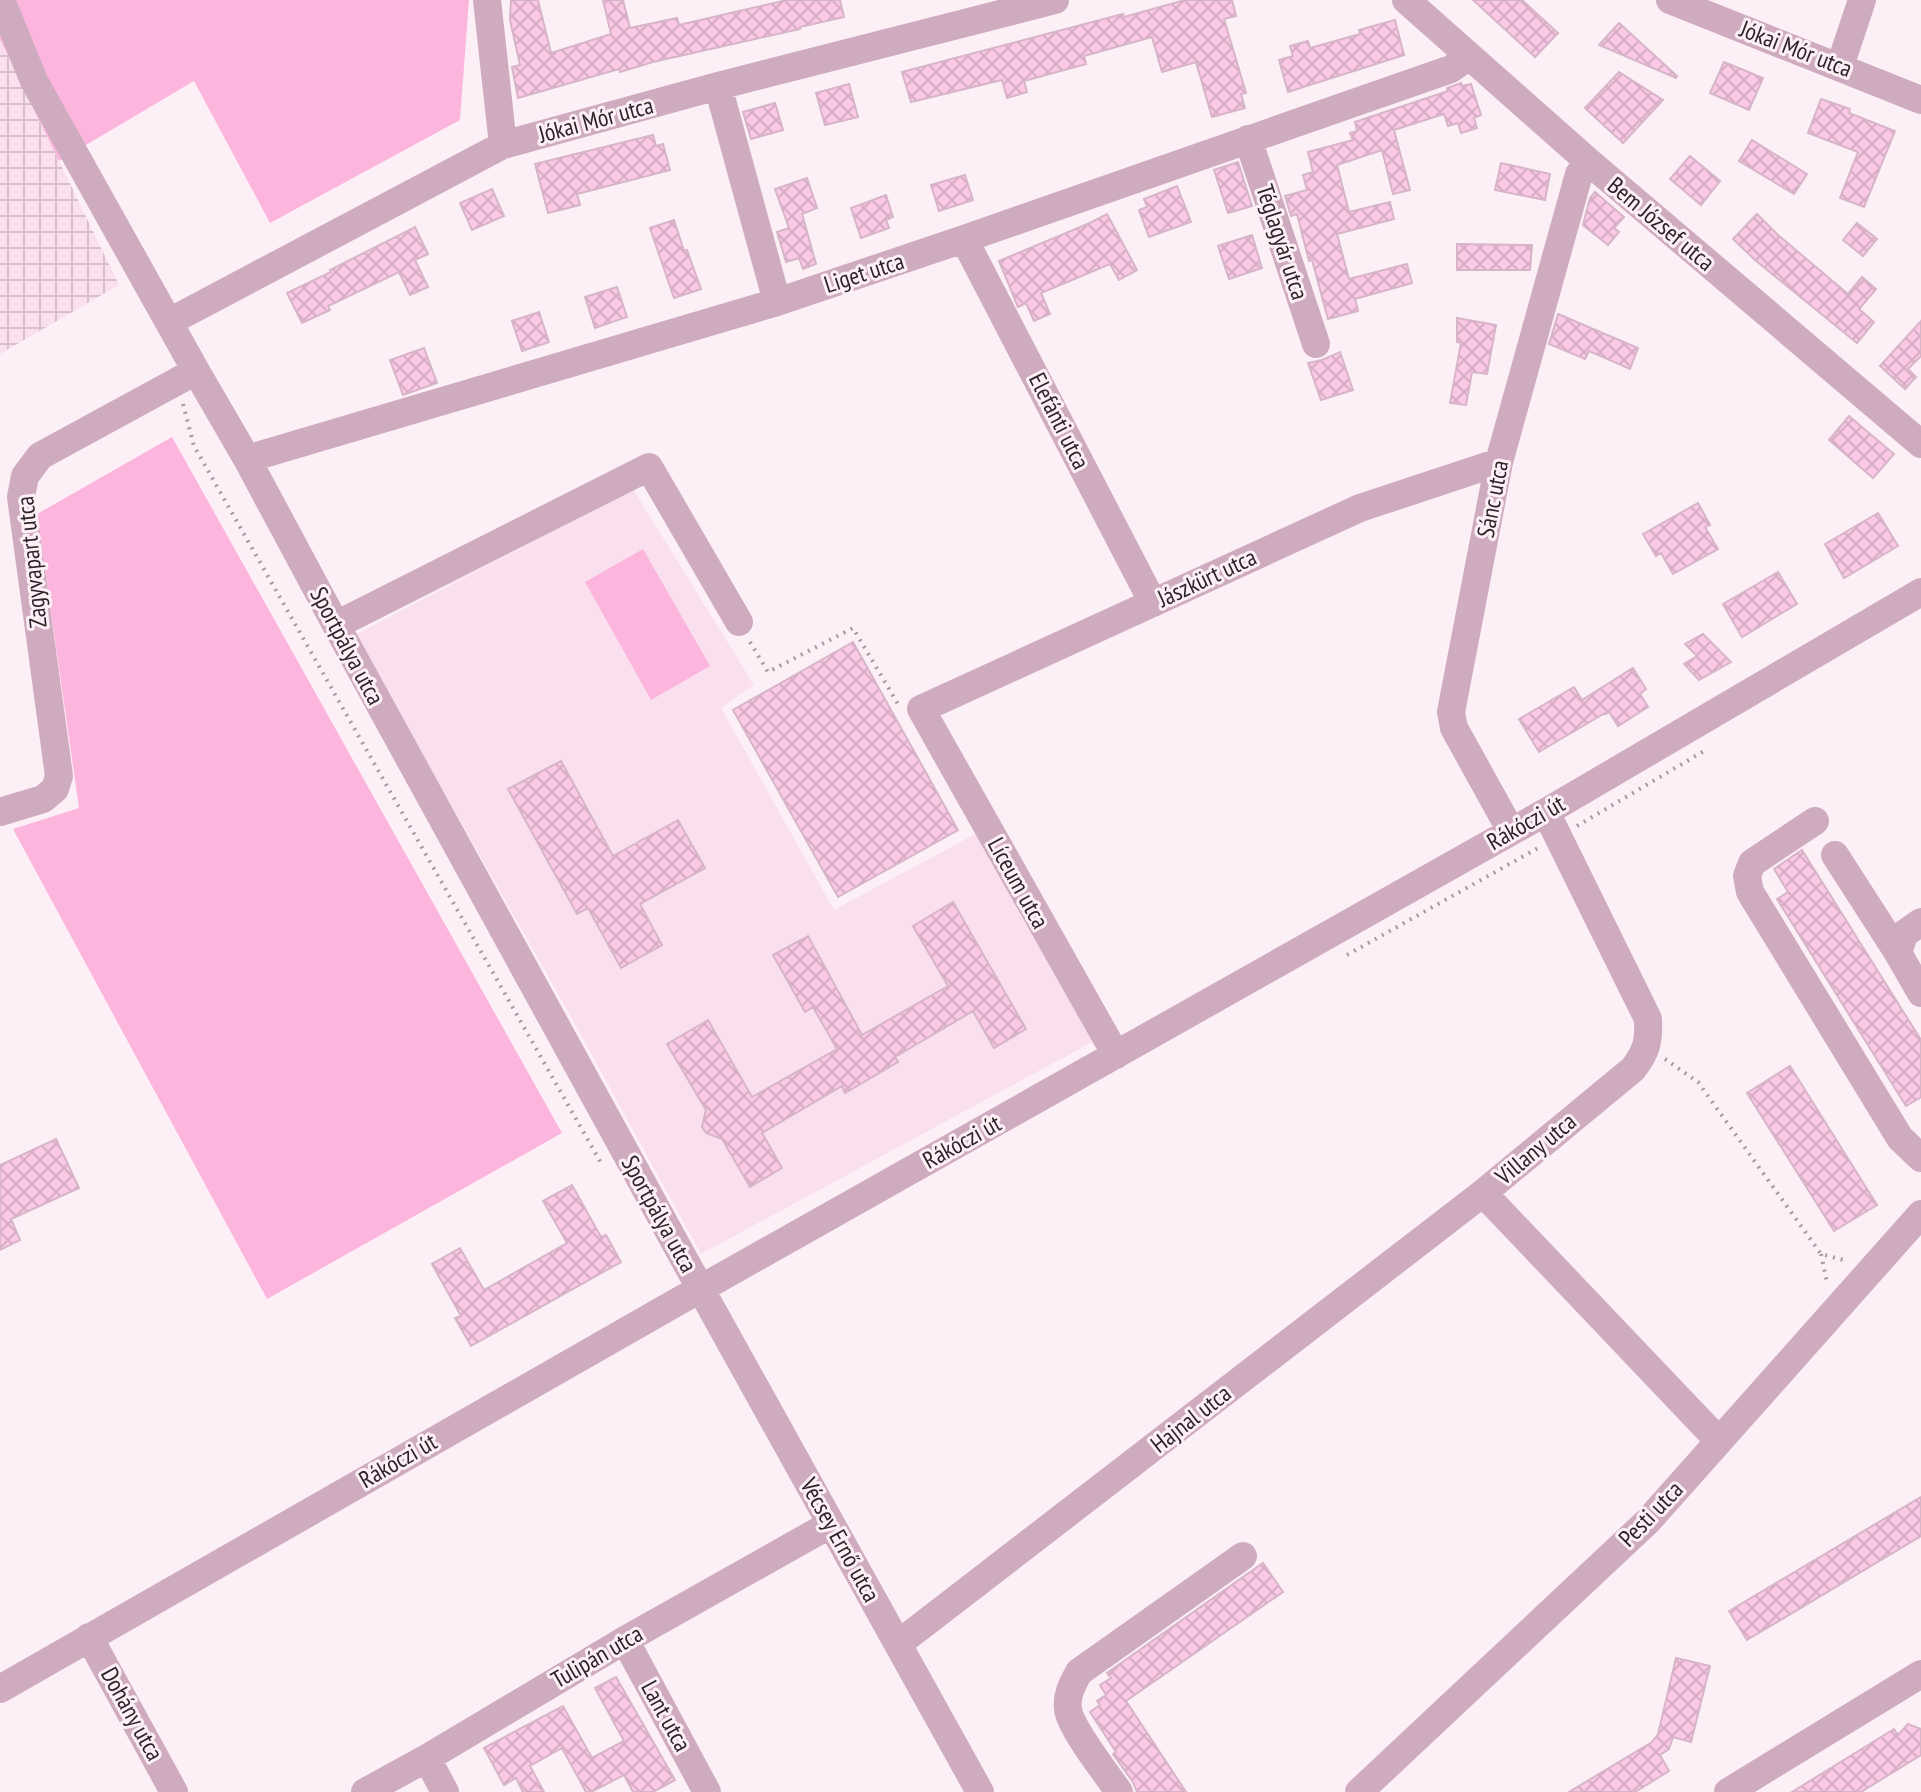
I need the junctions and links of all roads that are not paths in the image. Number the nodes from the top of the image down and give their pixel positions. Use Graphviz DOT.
graph roads {
  1 [pos="1,0"];
  2 [pos="487,0"];
  3 [pos="1055,0"];
  4 [pos="1406,0"];
  5 [pos="1670,0"];
  6 [pos="1862,0"];
  7 [pos="1003,7"];
  8 [pos="1469,56"];
  9 [pos="1840,66"];
  10 [pos="718,86"];
  11 [pos="1921,100"];
  12 [pos="1248,139"];
  13 [pos="503,145"];
  14 [pos="1589,162"];
  15 [pos="964,239"];
  16 [pos="777,302"];
  17 [pos="169,322"];
  18 [pos="1316,344"];
  19 [pos="186,376"];
  20 [pos="1921,444"];
  21 [pos="247,459"];
  22 [pos="1499,462"];
  23 [pos="1921,592"];
  24 [pos="1153,603"];
  25 [pos="739,622"];
  26 [pos="336,625"];
  27 [pos="912,712"];
  28 [pos="0,812"];
  29 [pos="1546,812"];
  30 [pos="1815,821"];
  31 [pos="1511,831"];
  32 [pos="1835,855"];
  33 [pos="1921,922"];
  34 [pos="1898,953"];
  35 [pos="1921,993"];
  36 [pos="1116,1055"];
  37 [pos="1921,1158"];
  38 [pos="1483,1193"];
  39 [pos="1921,1214"];
  40 [pos="700,1289"];
  41 [pos="1719,1441"];
  42 [pos="831,1524"];
  43 [pos="1243,1556"];
  44 [pos="89,1637"];
  45 [pos="625,1640"];
  46 [pos="898,1644"];
  47 [pos="1921,1674"];
  48 [pos="0,1689"];
  49 [pos="427,1758"];
  50 [pos="174,1792"];
  51 [pos="365,1792"];
  52 [pos="445,1792"];
  53 [pos="707,1792"];
  54 [pos="980,1792"];
  55 [pos="1119,1792"];
  56 [pos="1359,1792"];
  57 [pos="1728,1792"];
  1 -- 17 [label="street, Sportpálya utca"];
  2 -- 13 [label="street"];
  3 -- 7 [label="street, Jókai Mór utca"];
  4 -- 8 [label="street, Bem József utca"];
  5 -- 9 [label="street, Jókai Mór utca"];
  6 -- 9 [label="street"];
  7 -- 10 [label="street, Jókai Mór utca"];
  8 -- 12 [label="street, Liget utca"];
  8 -- 14 [label="street, Bem József utca"];
  9 -- 11 [label="street, Jókai Mór utca"];
  10 -- 13 [label="street, Jókai Mór utca"];
  10 -- 16 [label="street"];
  12 -- 15 [label="street, Liget utca"];
  12 -- 18 [label="street, Téglagyár utca"];
  13 -- 17 [label="street, Jókai Mór utca"];
  14 -- 20 [label="street, Bem József utca"];
  14 -- 22 [label="street, Sánc utca"];
  15 -- 16 [label="street, Liget utca"];
  15 -- 24 [label="street, Elefánti utca"];
  16 -- 21 [label="street, Liget utca"];
  17 -- 19 [label="street, Sportpálya utca"];
  19 -- 21 [label="street, Sportpálya utca"];
  19 -- 28 [label="street, Zagyvapart utca"];
  21 -- 26 [label="street, Sportpálya utca"];
  22 -- 24 [label="street, Jászkürt utca"];
  22 -- 31 [label="street, Sánc utca"];
  23 -- 29 [label="street, Rákóczi út"];
  24 -- 27 [label="street, Jászkürt utca"];
  25 -- 26 [label="street"];
  26 -- 40 [label="street, Sportpálya utca"];
  27 -- 36 [label="street, Líceum utca"];
  29 -- 31 [label="street, Rákóczi út"];
  29 -- 38 [label="street, Villany utca"];
  30 -- 37 [label="street"];
  31 -- 36 [label="street, Rákóczi út"];
  32 -- 34 [label="street"];
  33 -- 34 [label="street"];
  34 -- 35 [label="street"];
  36 -- 40 [label="street, Rákóczi út"];
  38 -- 41 [label="street, Villany utca"];
  38 -- 46 [label="street, Hajnal utca"];
  39 -- 41 [label="street, Pesti utca"];
  40 -- 42 [label="street, Vécsey Ernő utca"];
  40 -- 44 [label="street, Rákóczi út"];
  41 -- 56 [label="street, Pesti utca"];
  42 -- 45 [label="street, Tulipán utca"];
  42 -- 46 [label="street, Vécsey Ernő utca"];
  43 -- 55 [label="street"];
  44 -- 48 [label="street, Rákóczi út"];
  44 -- 50 [label="street, Dohány utca"];
  45 -- 49 [label="street, Tulipán utca"];
  45 -- 53 [label="street, Lant utca"];
  46 -- 54 [label="street, Vécsey Ernő utca"];
  47 -- 57 [label="street"];
  49 -- 51 [label="street, Tulipán utca"];
  49 -- 52 [label="street"];
}
